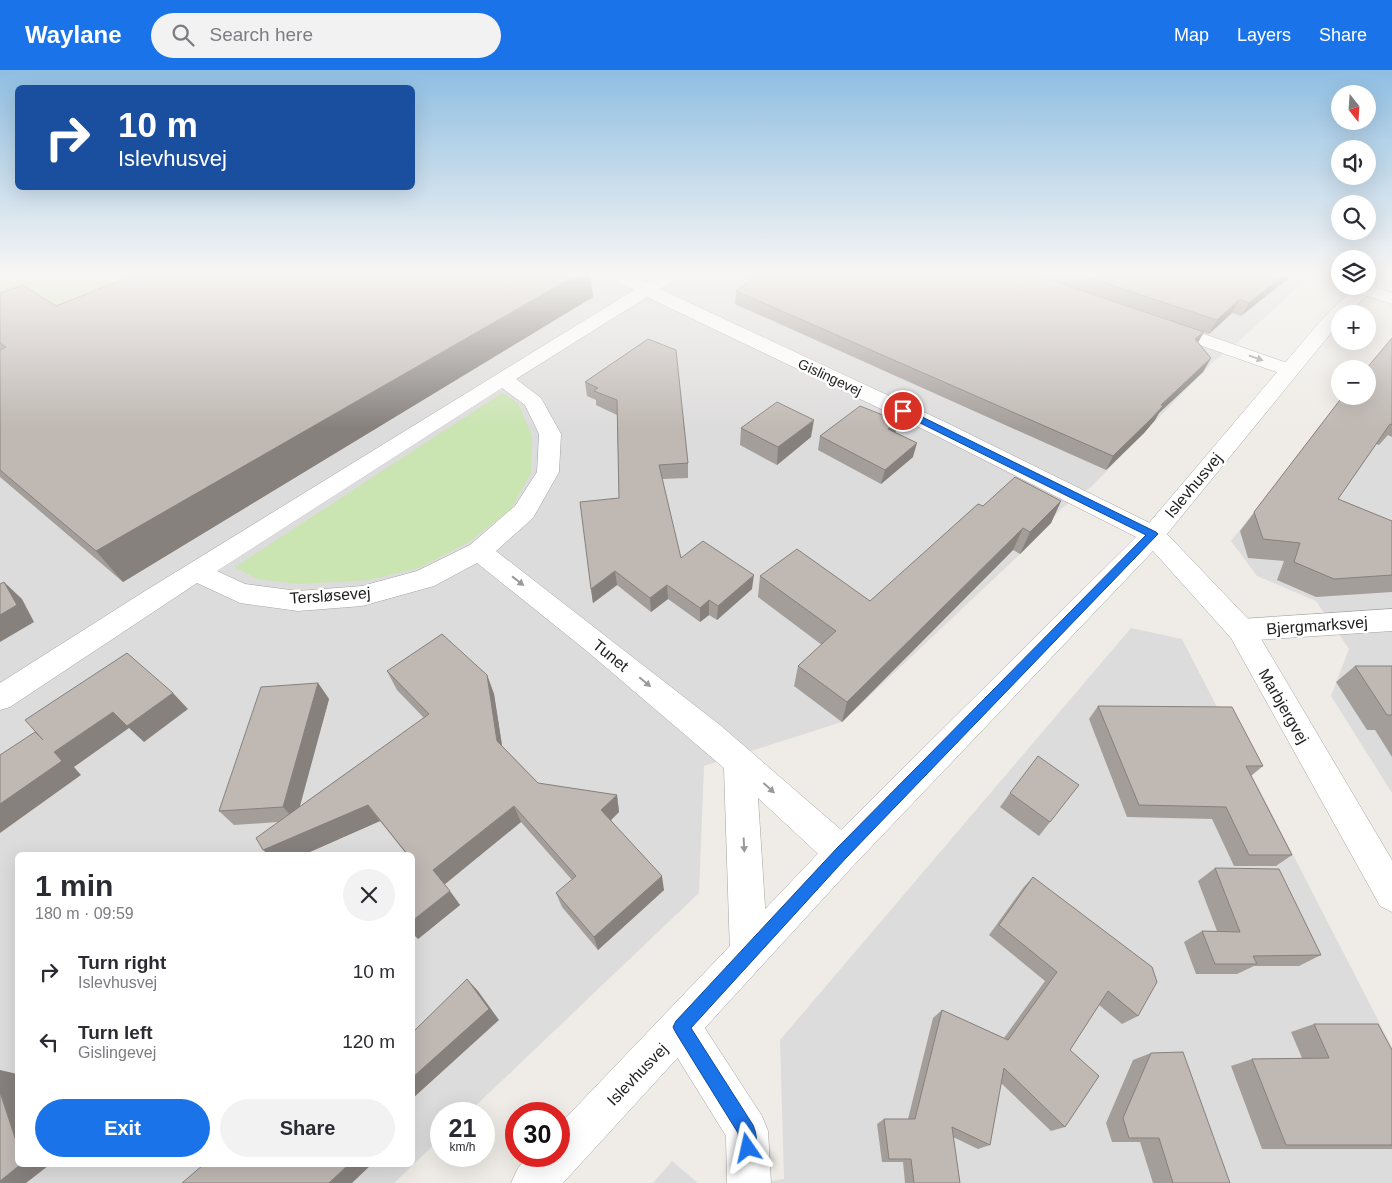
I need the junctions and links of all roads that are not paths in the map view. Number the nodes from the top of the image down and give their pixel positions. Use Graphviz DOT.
graph roads {
  1 [pos="589,325"];
  2 [pos="721,325"];
  3 [pos="1161,325"];
  4 [pos="1327,325"];
  5 [pos="1289,370"];
  6 [pos="502,378"];
  7 [pos="1153,534"];
  8 [pos="479,551"];
  9 [pos="197,572"];
  10 [pos="1392,620"];
  11 [pos="1241,630"];
  12 [pos="0,698"];
  13 [pos="740,762"];
  14 [pos="842,853"];
  15 [pos="1392,894"];
  16 [pos="749,953"];
  17 [pos="681,1027"];
  18 [pos="570,1144"];
  19 [pos="548,1167"];
  20 [pos="533,1183"];
  21 [pos="749,1183"];
  1 -- 6 [label="street"];
  2 -- 7 [label="street, Gislingevej"];
  3 -- 5 [label="street, one-way"];
  4 -- 5 [label="street, Islevhusvej"];
  5 -- 7 [label="street, Islevhusvej"];
  6 -- 8 [label="street, Tersløsevej"];
  6 -- 9 [label="street"];
  7 -- 11 [label="street, Marbjergvej"];
  7 -- 14 [label="street, Islevhusvej"];
  8 -- 9 [label="street, Tersløsevej"];
  8 -- 13 [label="street, Tunet, one-way"];
  9 -- 12 [label="street"];
  10 -- 11 [label="street, Bjergmarksvej"];
  11 -- 15 [label="street, Marbjergvej"];
  13 -- 14 [label="street, Tunet, one-way"];
  13 -- 16 [label="street, one-way"];
  14 -- 16 [label="street, Islevhusvej"];
  16 -- 17 [label="street, Islevhusvej"];
  17 -- 18 [label="street, Islevhusvej"];
  17 -- 21 [label="street"];
  19 -- 20 [label="street, Islevhusvej"];
}
